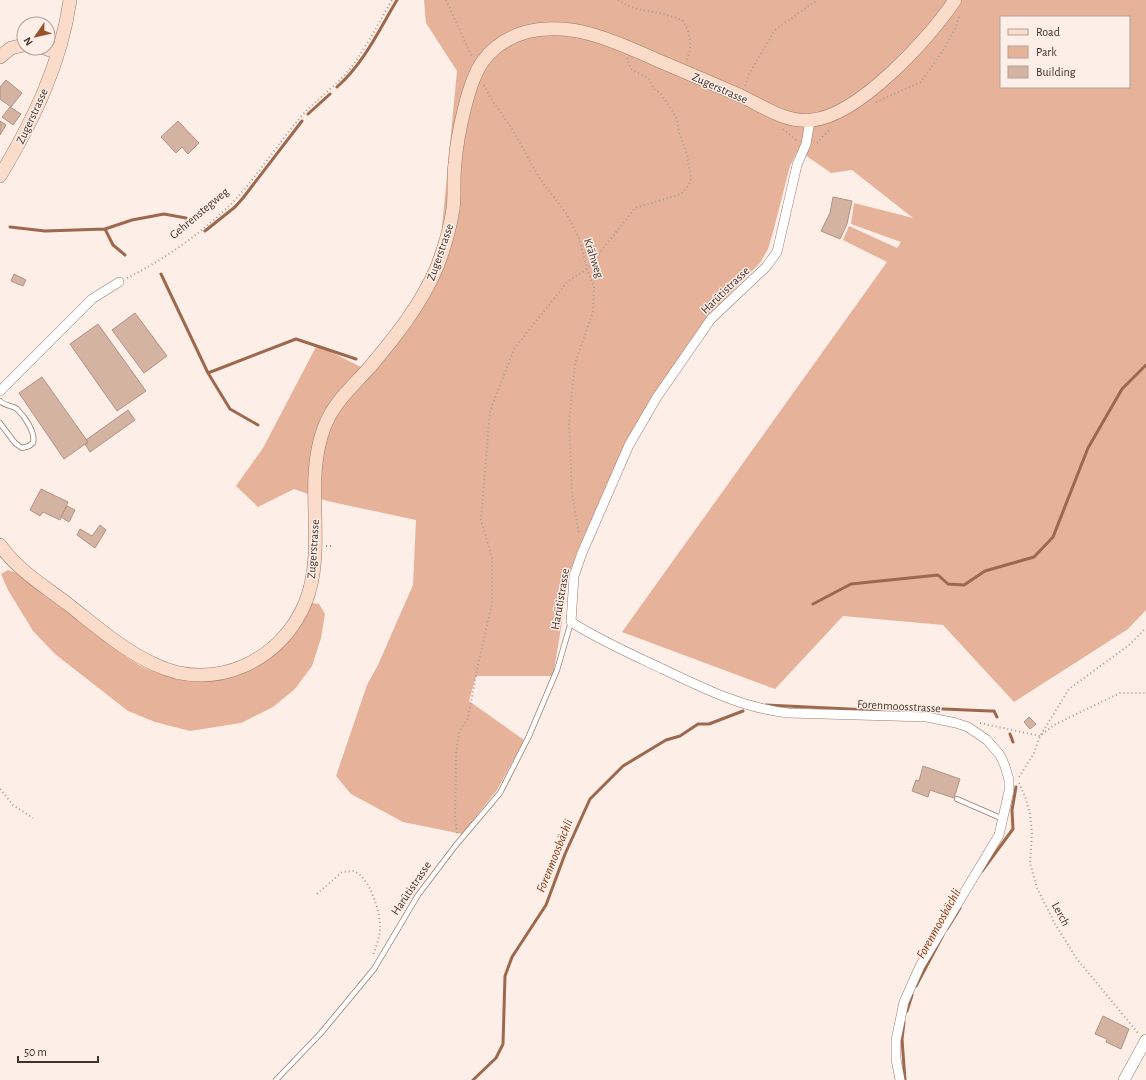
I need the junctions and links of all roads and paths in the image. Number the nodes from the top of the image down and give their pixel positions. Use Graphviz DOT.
graph roads {
  1 [pos="70,0"];
  2 [pos="392,0"];
  3 [pos="446,0"];
  4 [pos="618,0"];
  5 [pos="817,0"];
  6 [pos="954,0"];
  7 [pos="16,47"];
  8 [pos="627,48"];
  9 [pos="58,53"];
  10 [pos="0,57"];
  11 [pos="478,69"];
  12 [pos="683,71"];
  13 [pos="742,97"];
  14 [pos="810,120"];
  15 [pos="0,176"];
  16 [pos="587,269"];
  17 [pos="118,282"];
  18 [pos="0,391"];
  19 [pos="0,401"];
  20 [pos="0,423"];
  21 [pos="0,545"];
  22 [pos="582,553"];
  23 [pos="571,622"];
  24 [pos="1146,628"];
  25 [pos="1146,693"];
  26 [pos="976,722"];
  27 [pos="1040,736"];
  28 [pos="0,788"];
  29 [pos="957,799"];
  30 [pos="33,818"];
  31 [pos="1004,819"];
  32 [pos="456,845"];
  33 [pos="317,894"];
  34 [pos="370,960"];
  35 [pos="1146,1040"];
  36 [pos="276,1080"];
  37 [pos="900,1080"];
  38 [pos="1124,1080"];
  1 -- 9 [label="main road, Zugerstrasse"];
  2 -- 17 [label="path, Gehrenstegweg"];
  3 -- 11 [label="path, Krähweg"];
  4 -- 12 [label="path"];
  5 -- 13 [label="path"];
  6 -- 14 [label="main road, Zugerstrasse"];
  7 -- 10 [label="main road"];
  8 -- 11 [label="main road, Zugerstrasse"];
  8 -- 12 [label="main road, Zugerstrasse"];
  8 -- 16 [label="path"];
  9 -- 15 [label="main road, Zugerstrasse"];
  11 -- 16 [label="path, Krähweg"];
  11 -- 21 [label="main road, Zugerstrasse"];
  12 -- 13 [label="main road, Zugerstrasse"];
  13 -- 14 [label="main road, Zugerstrasse"];
  14 -- 22 [label="street, Harütistrasse"];
  16 -- 22 [label="path, Krähweg"];
  16 -- 32 [label="path"];
  17 -- 18 [label="street"];
  19 -- 20 [label="lane"];
  22 -- 23 [label="street, Harütistrasse"];
  23 -- 31 [label="street, Forenmoosstrasse"];
  23 -- 32 [label="lane, Harütistrasse"];
  24 -- 27 [label="path"];
  25 -- 27 [label="path"];
  26 -- 27 [label="path"];
  27 -- 35 [label="path, Lerch"];
  28 -- 30 [label="path"];
  29 -- 31 [label="lane"];
  31 -- 37 [label="street, Forenmoosstrasse"];
  32 -- 36 [label="lane, Harütistrasse"];
  33 -- 34 [label="path"];
  35 -- 38 [label="street"];
}
